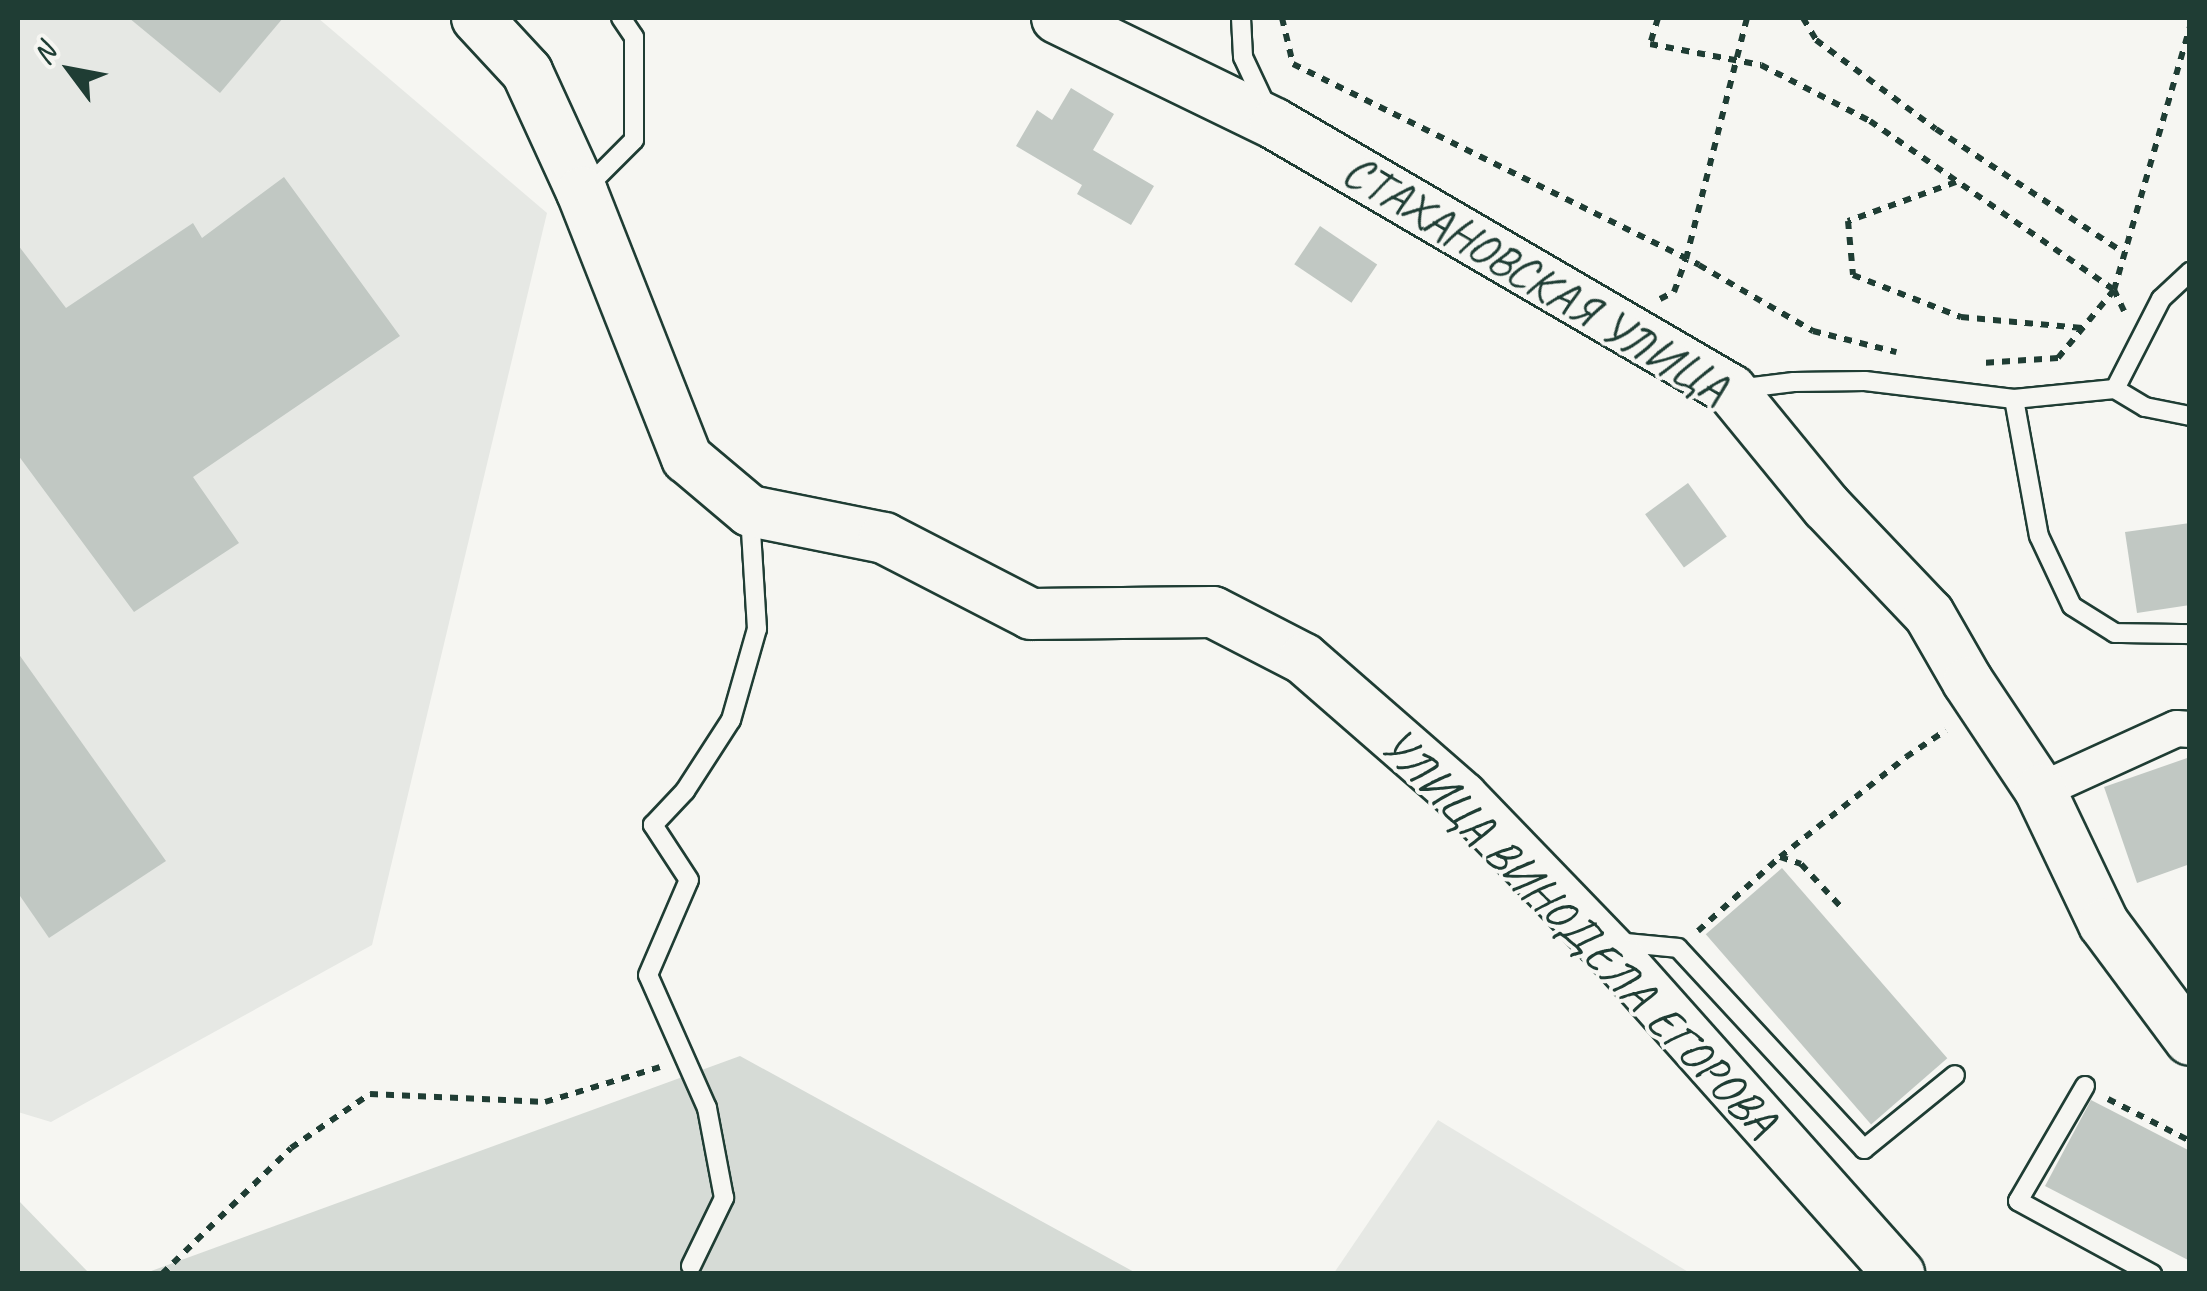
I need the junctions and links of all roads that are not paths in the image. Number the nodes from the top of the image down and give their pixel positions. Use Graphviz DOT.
graph roads {
  1 [pos="477,18"];
  2 [pos="621,18"];
  3 [pos="1058,18"];
  4 [pos="1241,18"];
  5 [pos="1275,124"];
  6 [pos="582,192"];
  7 [pos="2190,272"];
  8 [pos="2115,389"];
  9 [pos="1731,390"];
  10 [pos="2014,400"];
  11 [pos="2190,416"];
  12 [pos="750,511"];
  13 [pos="2190,634"];
  14 [pos="2190,730"];
  15 [pos="2040,790"];
  16 [pos="1600,941"];
  17 [pos="2190,1040"];
  18 [pos="1954,1075"];
  19 [pos="2084,1086"];
  20 [pos="690,1266"];
  21 [pos="1899,1274"];
  22 [pos="2152,1274"];
  1 -- 6 [label="main road, УЛИЦА ВИНОДЕЛА ЕГОРОВА"];
  2 -- 6 [label="lane"];
  3 -- 5 [label="main road, СТАХАНОВСКАЯ УЛИЦА"];
  4 -- 5 [label="lane"];
  5 -- 9 [label="main road, СТАХАНОВСКАЯ УЛИЦА"];
  6 -- 12 [label="main road, УЛИЦА ВИНОДЕЛА ЕГОРОВА"];
  7 -- 8 [label="lane"];
  8 -- 10 [label="lane"];
  8 -- 11 [label="lane"];
  9 -- 10 [label="lane"];
  9 -- 15 [label="main road, СТАХАНОВСКАЯ УЛИЦА"];
  10 -- 13 [label="lane"];
  12 -- 16 [label="main road, УЛИЦА ВИНОДЕЛА ЕГОРОВА"];
  12 -- 20 [label="lane"];
  14 -- 15 [label="street"];
  15 -- 17 [label="main road, СТАХАНОВСКАЯ УЛИЦА"];
  16 -- 18 [label="lane"];
  16 -- 21 [label="main road, УЛИЦА ВИНОДЕЛА ЕГОРОВА"];
  19 -- 22 [label="lane"];
}
